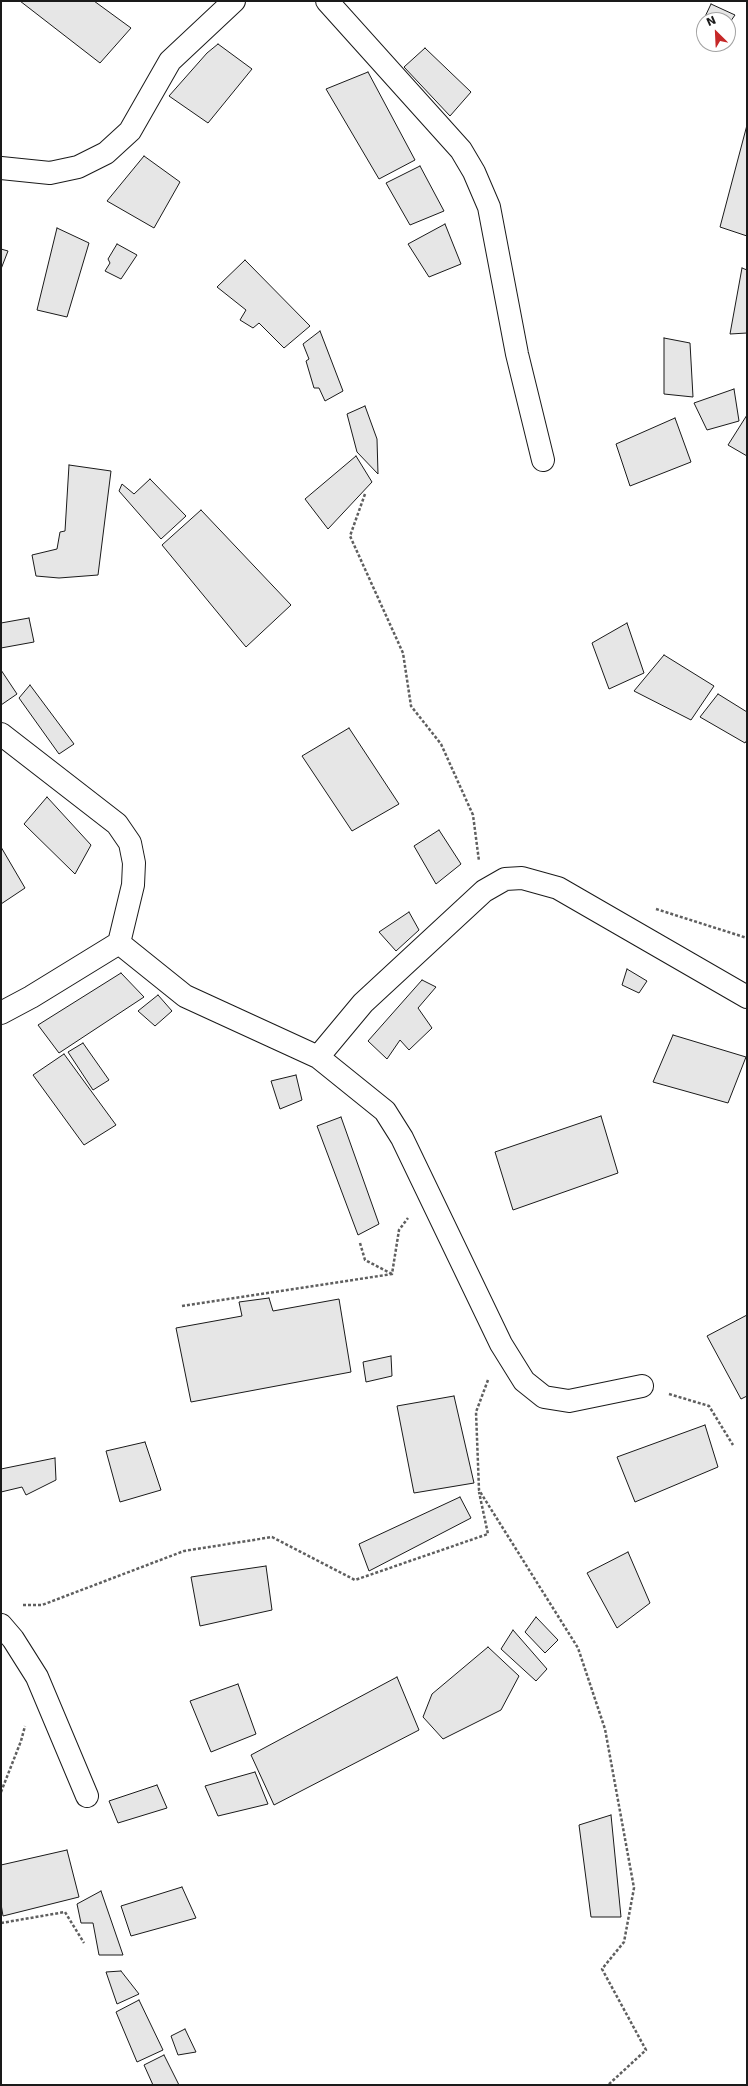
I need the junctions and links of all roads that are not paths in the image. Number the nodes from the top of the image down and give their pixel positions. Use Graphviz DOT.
graph roads {
  1 [pos="234,1"];
  2 [pos="327,1"];
  3 [pos="1,168"];
  4 [pos="543,460"];
  5 [pos="1,734"];
  6 [pos="120,943"];
  7 [pos="747,997"];
  8 [pos="1,1012"];
  9 [pos="318,1057"];
  10 [pos="642,1386"];
  11 [pos="1,1625"];
  12 [pos="86,1796"];
  1 -- 3 [label="street"];
  2 -- 4 [label="street"];
  5 -- 6 [label="street"];
  6 -- 8 [label="street"];
  6 -- 9 [label="street"];
  7 -- 9 [label="street"];
  9 -- 10 [label="street"];
  11 -- 12 [label="street"];
}
